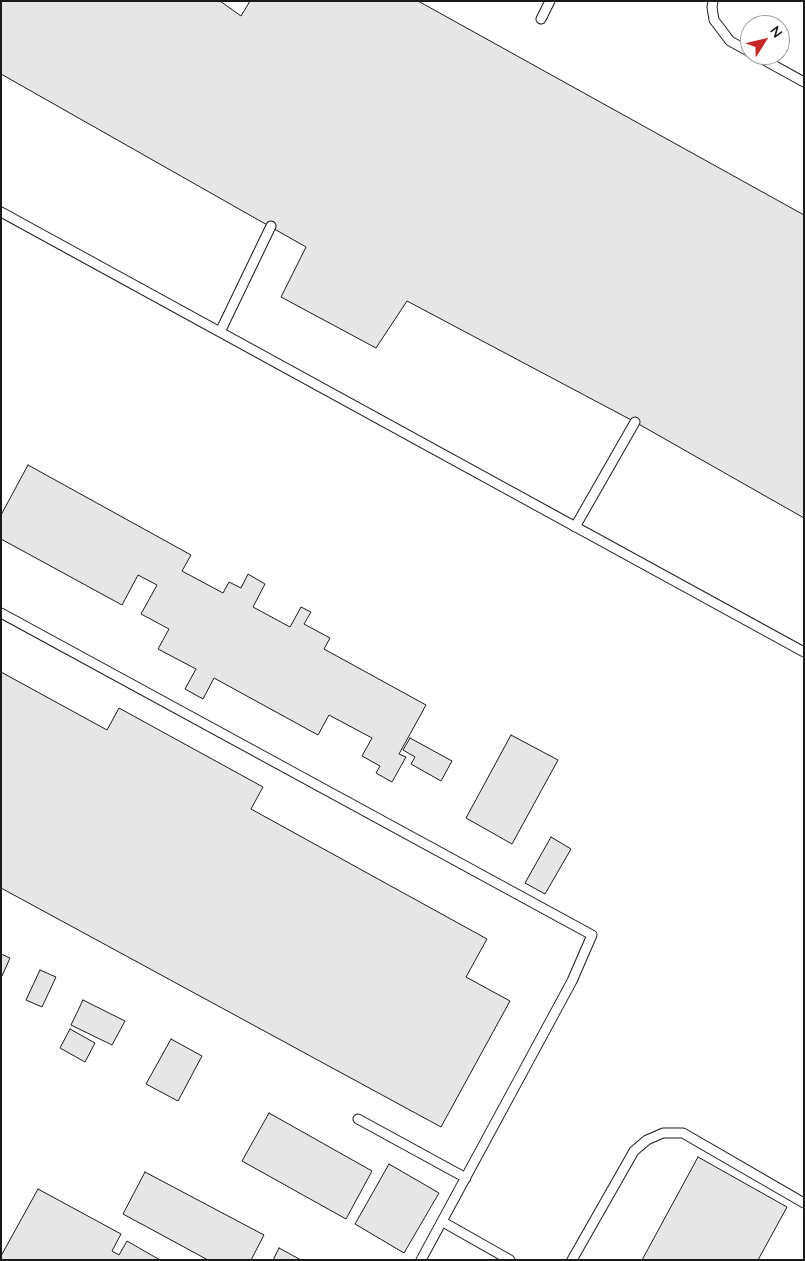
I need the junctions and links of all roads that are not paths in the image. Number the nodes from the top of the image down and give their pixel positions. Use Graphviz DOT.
graph roads {
  1 [pos="550,1"];
  2 [pos="713,1"];
  3 [pos="541,18"];
  4 [pos="740,46"];
  5 [pos="774,65"];
  6 [pos="804,82"];
  7 [pos="1,212"];
  8 [pos="271,226"];
  9 [pos="220,332"];
  10 [pos="635,422"];
  11 [pos="575,527"];
  12 [pos="1,613"];
  13 [pos="804,652"];
  14 [pos="358,1119"];
  15 [pos="466,1178"];
  16 [pos="804,1202"];
  17 [pos="443,1222"];
  18 [pos="421,1260"];
  19 [pos="510,1260"];
  20 [pos="572,1260"];
  1 -- 3 [label="lane"];
  2 -- 4 [label="lane"];
  5 -- 6 [label="lane"];
  7 -- 9 [label="lane"];
  8 -- 9 [label="lane"];
  9 -- 11 [label="lane"];
  10 -- 11 [label="lane"];
  11 -- 13 [label="lane"];
  12 -- 15 [label="lane"];
  14 -- 15 [label="lane"];
  15 -- 17 [label="lane"];
  16 -- 20 [label="lane"];
  17 -- 18 [label="lane"];
  17 -- 19 [label="lane"];
}
